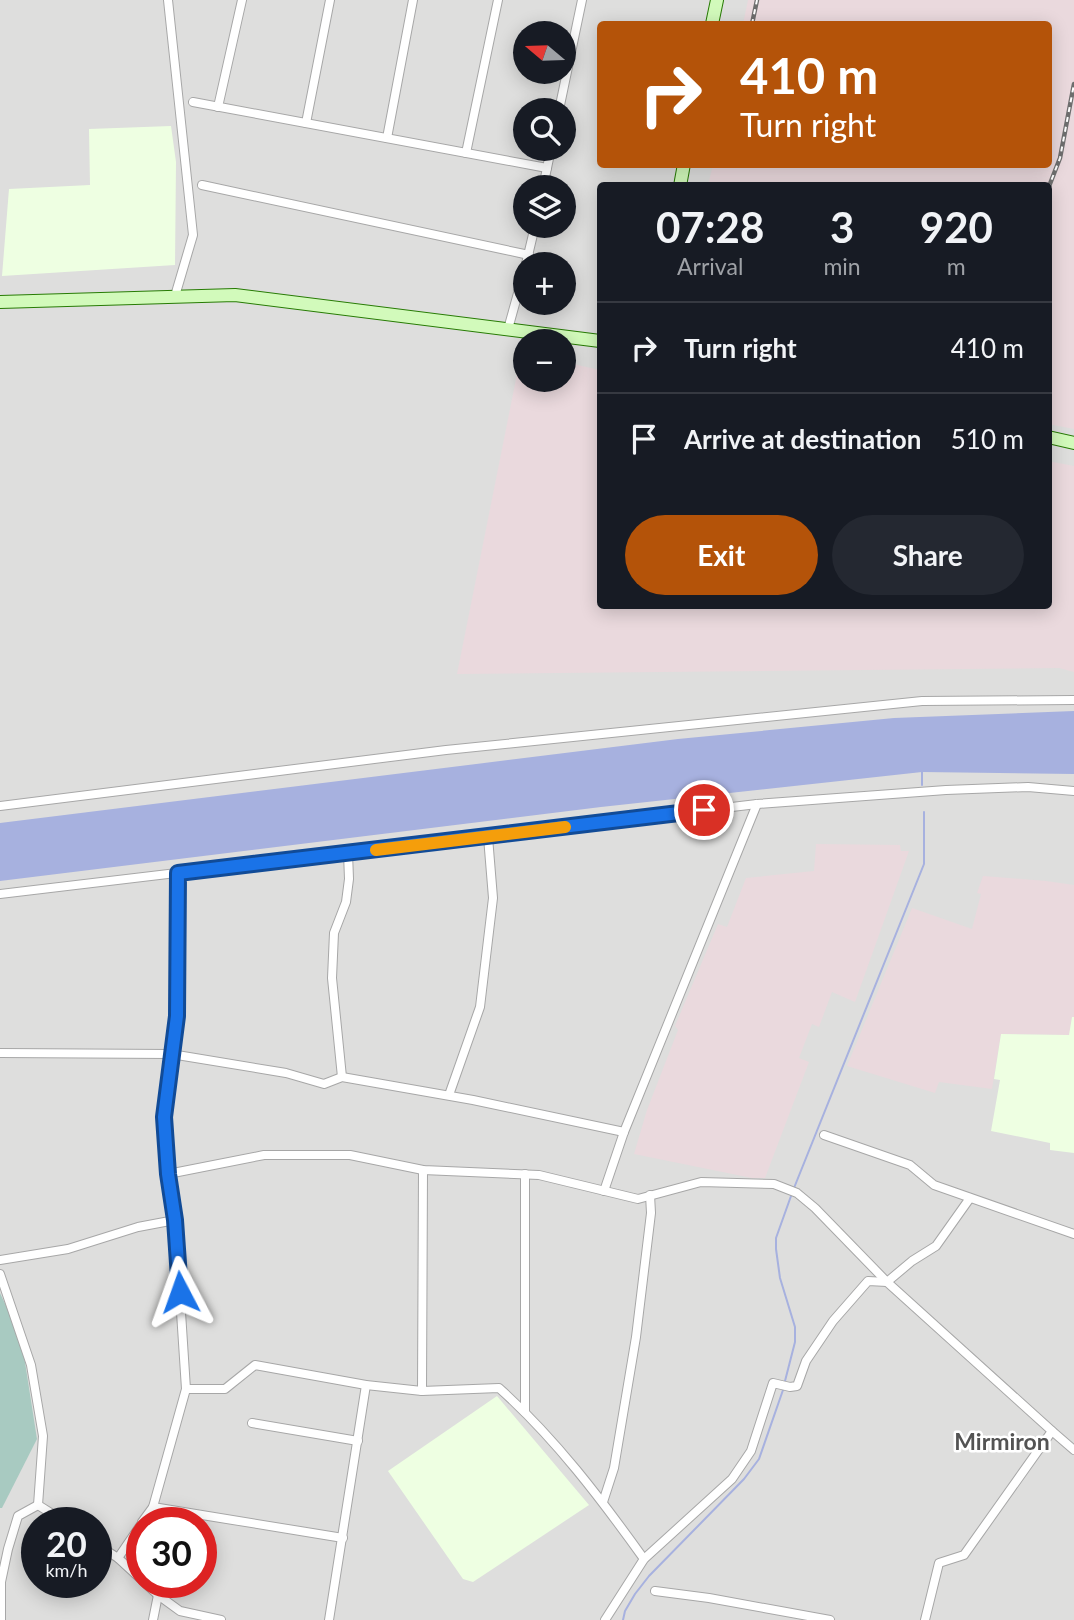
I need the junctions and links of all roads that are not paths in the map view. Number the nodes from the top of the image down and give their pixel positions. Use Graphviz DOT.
graph roads {
  1 [pos="168,0"];
  2 [pos="242,0"];
  3 [pos="330,0"];
  4 [pos="413,0"];
  5 [pos="498,0"];
  6 [pos="582,0"];
  7 [pos="717,0"];
  8 [pos="713,21"];
  9 [pos="562,98"];
  10 [pos="193,102"];
  11 [pos="218,107"];
  12 [pos="306,123"];
  13 [pos="387,138"];
  14 [pos="466,153"];
  15 [pos="548,161"];
  16 [pos="547,168"];
  17 [pos="546,175"];
  18 [pos="202,185"];
  19 [pos="513,260"];
  20 [pos="175,296"];
  21 [pos="0,302"];
  22 [pos="513,312"];
  23 [pos="508,329"];
  24 [pos="597,341"];
  25 [pos="1052,438"];
  26 [pos="1074,443"];
  27 [pos="1074,700"];
  28 [pos="1074,791"];
  29 [pos="757,804"];
  30 [pos="0,806"];
  31 [pos="488,837"];
  32 [pos="348,853"];
  33 [pos="178,873"];
  34 [pos="0,894"];
  35 [pos="0,1054"];
  36 [pos="171,1054"];
  37 [pos="342,1077"];
  38 [pos="449,1096"];
  39 [pos="624,1132"];
  40 [pos="824,1135"];
  41 [pos="423,1170"];
  42 [pos="168,1174"];
  43 [pos="525,1174"];
  44 [pos="604,1191"];
  45 [pos="650,1195"];
  46 [pos="970,1198"];
  47 [pos="175,1220"];
  48 [pos="1074,1234"];
  49 [pos="0,1261"];
  50 [pos="0,1274"];
  51 [pos="887,1282"];
  52 [pos="366,1385"];
  53 [pos="186,1389"];
  54 [pos="422,1391"];
  55 [pos="525,1412"];
  56 [pos="252,1423"];
  57 [pos="1052,1431"];
  58 [pos="358,1441"];
  59 [pos="1074,1450"];
  60 [pos="603,1502"];
  61 [pos="38,1505"];
  62 [pos="41,1507"];
  63 [pos="153,1507"];
  64 [pos="217,1517"];
  65 [pos="343,1538"];
  66 [pos="126,1546"];
  67 [pos="112,1554"];
  68 [pos="118,1558"];
  69 [pos="644,1559"];
  70 [pos="126,1565"];
  71 [pos="655,1591"];
  72 [pos="157,1598"];
  73 [pos="162,1598"];
  74 [pos="1,1620"];
  75 [pos="153,1620"];
  76 [pos="221,1620"];
  77 [pos="329,1620"];
  78 [pos="605,1620"];
  79 [pos="830,1620"];
  80 [pos="925,1620"];
  1 -- 20 [label="street"];
  2 -- 11 [label="street"];
  3 -- 12 [label="street"];
  4 -- 13 [label="street"];
  5 -- 14 [label="street"];
  6 -- 9 [label="street"];
  7 -- 8 [label="street"];
  10 -- 11 [label="street"];
  11 -- 12 [label="street"];
  12 -- 13 [label="street"];
  13 -- 14 [label="street"];
  14 -- 16 [label="street"];
  15 -- 16 [label="street"];
  16 -- 17 [label="street"];
  18 -- 19 [label="street"];
  20 -- 21 [label="street"];
  20 -- 23 [label="street"];
  22 -- 23 [label="street"];
  23 -- 24 [label="street"];
  25 -- 26 [label="street"];
  27 -- 30 [label="street"];
  28 -- 29 [label="street"];
  29 -- 31 [label="street"];
  29 -- 39 [label="street"];
  31 -- 32 [label="street"];
  31 -- 38 [label="street"];
  32 -- 33 [label="street"];
  32 -- 37 [label="street"];
  33 -- 34 [label="street"];
  33 -- 36 [label="street"];
  35 -- 36 [label="street"];
  36 -- 37 [label="street"];
  36 -- 42 [label="street"];
  37 -- 38 [label="street"];
  38 -- 39 [label="street"];
  39 -- 44 [label="street"];
  40 -- 46 [label="street"];
  41 -- 42 [label="street"];
  41 -- 43 [label="street"];
  41 -- 54 [label="street"];
  42 -- 47 [label="street"];
  43 -- 44 [label="street"];
  43 -- 55 [label="street"];
  44 -- 45 [label="street"];
  45 -- 51 [label="street"];
  45 -- 60 [label="street"];
  46 -- 48 [label="street"];
  46 -- 51 [label="street"];
  47 -- 49 [label="street"];
  47 -- 53 [label="street"];
  50 -- 61 [label="street"];
  51 -- 57 [label="street"];
  51 -- 69 [label="street"];
  52 -- 53 [label="street"];
  52 -- 54 [label="street"];
  52 -- 58 [label="street"];
  53 -- 63 [label="street"];
  54 -- 55 [label="street"];
  55 -- 60 [label="street"];
  56 -- 58 [label="street"];
  57 -- 59 [label="street"];
  57 -- 80 [label="street"];
  58 -- 65 [label="street"];
  60 -- 69 [label="street"];
  61 -- 62 [label="street"];
  61 -- 74 [label="street"];
  64 -- 65 [label="street"];
  65 -- 77 [label="street"];
  66 -- 68 [label="street"];
  67 -- 68 [label="street"];
  68 -- 70 [label="street"];
  69 -- 78 [label="street"];
  71 -- 79 [label="street"];
  72 -- 75 [label="street"];
  73 -- 76 [label="street"];
}
